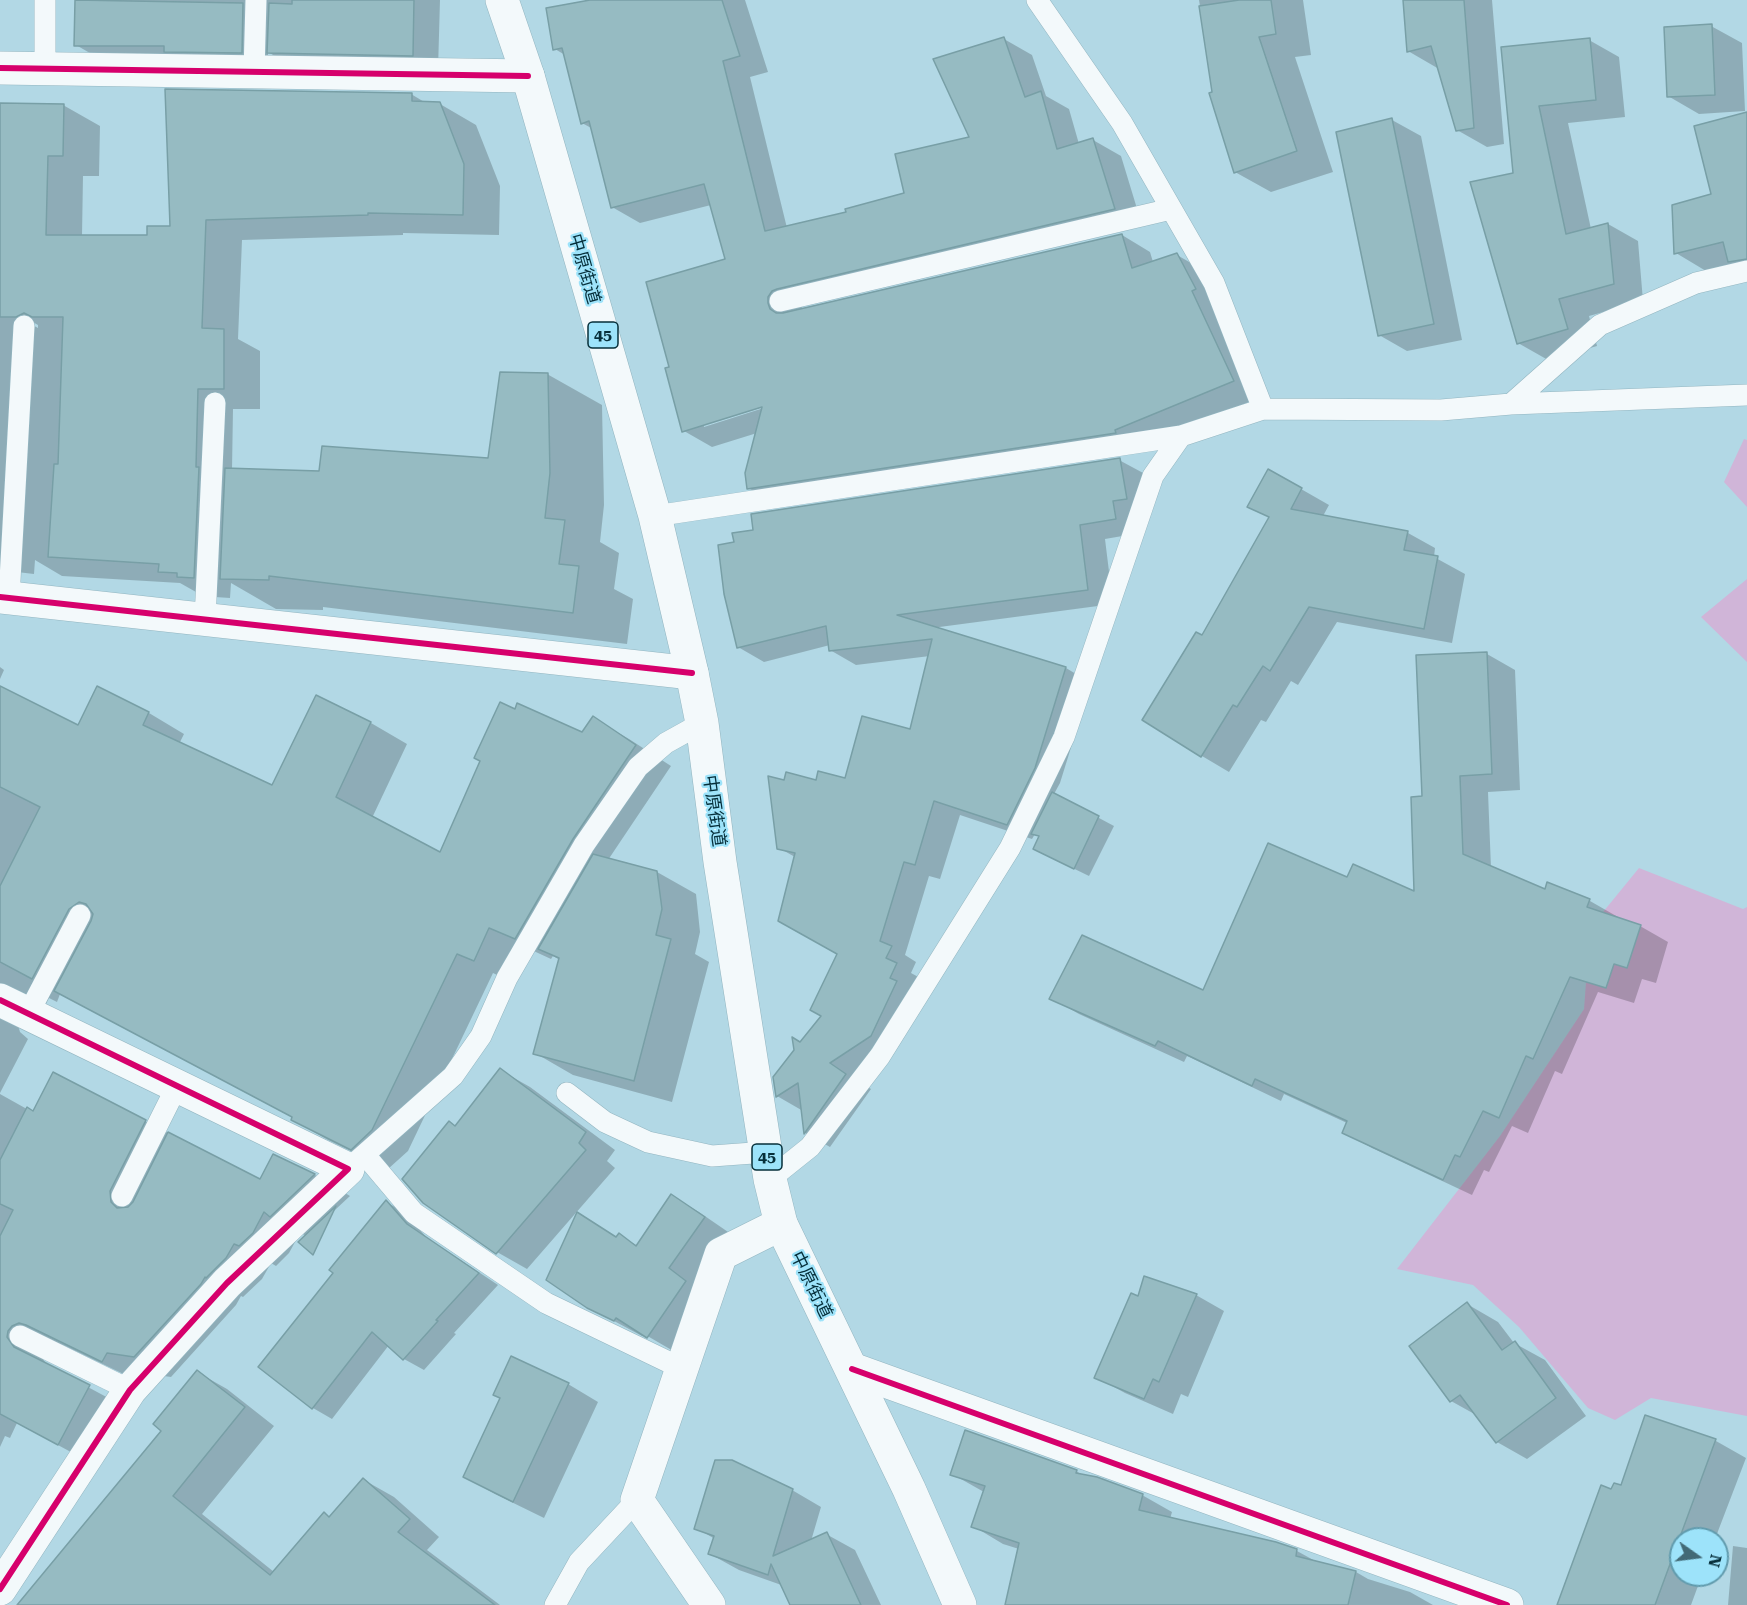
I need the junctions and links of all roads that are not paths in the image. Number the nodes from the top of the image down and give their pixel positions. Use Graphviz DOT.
graph roads {
  1 [pos="45,0"];
  2 [pos="256,0"];
  3 [pos="502,0"];
  4 [pos="1037,0"];
  5 [pos="0,69"];
  6 [pos="45,69"];
  7 [pos="254,72"];
  8 [pos="528,76"];
  9 [pos="1172,209"];
  10 [pos="1747,271"];
  11 [pos="780,301"];
  12 [pos="24,326"];
  13 [pos="1747,395"];
  14 [pos="215,403"];
  15 [pos="1511,404"];
  16 [pos="1263,409"];
  17 [pos="1181,436"];
  18 [pos="655,516"];
  19 [pos="4,598"];
  20 [pos="205,620"];
  21 [pos="692,673"];
  22 [pos="702,723"];
  23 [pos="80,915"];
  24 [pos="14,1007"];
  25 [pos="177,1086"];
  26 [pos="567,1093"];
  27 [pos="357,1162"];
  28 [pos="768,1166"];
  29 [pos="122,1196"];
  30 [pos="781,1224"];
  31 [pos="20,1336"];
  32 [pos="683,1369"];
  33 [pos="852,1369"];
  34 [pos="130,1390"];
  35 [pos="637,1500"];
  36 [pos="0,1589"];
  37 [pos="555,1605"];
  38 [pos="709,1605"];
  39 [pos="960,1605"];
  40 [pos="1507,1605"];
  1 -- 6 [label="lane"];
  2 -- 7 [label="lane"];
  3 -- 8 [label="street, 中原街道 / 45"];
  4 -- 9 [label="lane"];
  5 -- 6 [label="street"];
  6 -- 7 [label="street"];
  7 -- 8 [label="street"];
  8 -- 18 [label="street, 中原街道 / 45"];
  9 -- 11 [label="lane"];
  9 -- 16 [label="lane"];
  10 -- 15 [label="lane"];
  12 -- 19 [label="lane"];
  13 -- 15 [label="lane"];
  14 -- 20 [label="lane"];
  15 -- 16 [label="lane"];
  16 -- 17 [label="lane"];
  17 -- 18 [label="lane"];
  17 -- 28 [label="lane"];
  18 -- 21 [label="street, 中原街道 / 45"];
  19 -- 20 [label="street"];
  20 -- 21 [label="street"];
  21 -- 22 [label="street, 中原街道 / 45"];
  22 -- 27 [label="lane"];
  22 -- 28 [label="street, 中原街道 / 45"];
  23 -- 24 [label="lane"];
  24 -- 25 [label="street"];
  25 -- 27 [label="street"];
  25 -- 29 [label="lane"];
  26 -- 28 [label="lane"];
  27 -- 32 [label="lane"];
  27 -- 34 [label="street"];
  28 -- 30 [label="street, 中原街道 / 45"];
  30 -- 32 [label="street"];
  30 -- 33 [label="street, 中原街道 / 45"];
  31 -- 34 [label="lane"];
  32 -- 35 [label="street"];
  33 -- 39 [label="street, 中原街道 / 45"];
  33 -- 40 [label="street"];
  34 -- 36 [label="street"];
  35 -- 37 [label="lane"];
  35 -- 38 [label="street"];
}
